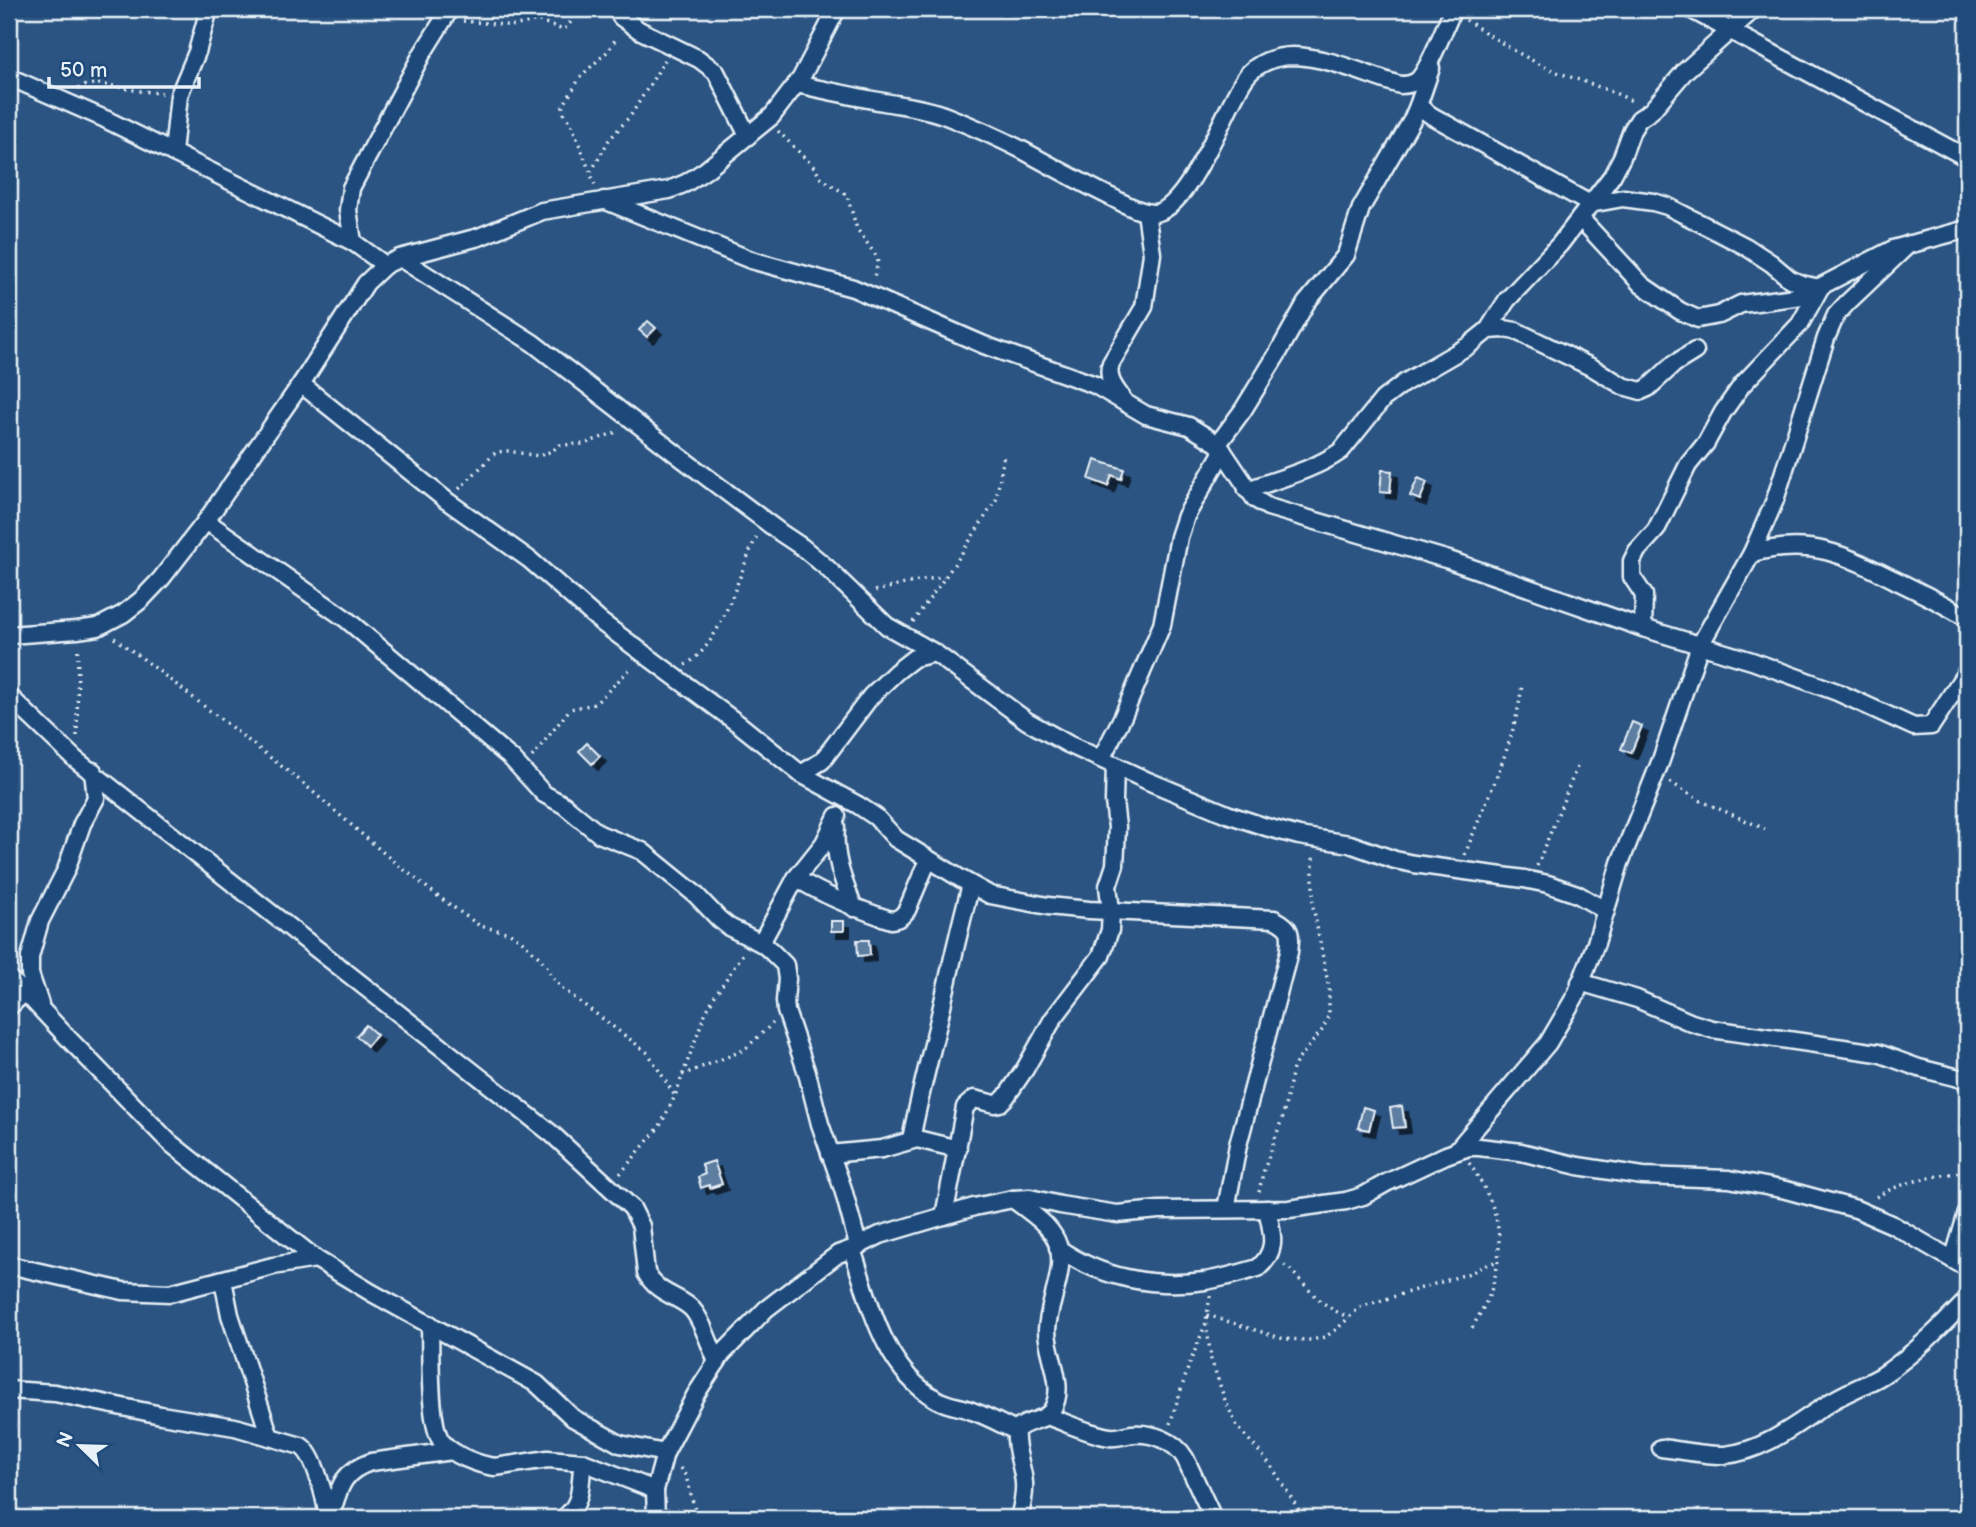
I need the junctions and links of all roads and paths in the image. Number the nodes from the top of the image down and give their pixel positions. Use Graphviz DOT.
graph roads {
  1 [pos="209,9"];
  2 [pos="583,9"];
  3 [pos="837,9"];
  4 [pos="1690,9"];
  5 [pos="1754,9"];
  6 [pos="1452,10"];
  7 [pos="447,14"];
  8 [pos="622,14"];
  9 [pos="1730,30"];
  10 [pos="1436,45"];
  11 [pos="674,48"];
  12 [pos="9,77"];
  13 [pos="796,84"];
  14 [pos="179,95"];
  15 [pos="61,100"];
  16 [pos="1418,106"];
  17 [pos="1651,111"];
  18 [pos="772,116"];
  19 [pos="748,136"];
  20 [pos="173,153"];
  21 [pos="1967,158"];
  22 [pos="591,172"];
  23 [pos="602,200"];
  24 [pos="1590,204"];
  25 [pos="1146,212"];
  26 [pos="1580,218"];
  27 [pos="1967,229"];
  28 [pos="353,242"];
  29 [pos="1909,244"];
  30 [pos="393,262"];
  31 [pos="1820,288"];
  32 [pos="865,293"];
  33 [pos="1488,330"];
  34 [pos="1695,351"];
  35 [pos="301,384"];
  36 [pos="1126,403"];
  37 [pos="639,425"];
  38 [pos="1221,447"];
  39 [pos="1004,456"];
  40 [pos="1247,490"];
  41 [pos="447,501"];
  42 [pos="760,517"];
  43 [pos="206,521"];
  44 [pos="1752,553"];
  45 [pos="944,577"];
  46 [pos="856,596"];
  47 [pos="1967,618"];
  48 [pos="98,627"];
  49 [pos="1643,628"];
  50 [pos="77,630"];
  51 [pos="9,635"];
  52 [pos="904,636"];
  53 [pos="1700,645"];
  54 [pos="935,653"];
  55 [pos="645,655"];
  56 [pos="666,671"];
  57 [pos="1967,671"];
  58 [pos="1522,684"];
  59 [pos="9,696"];
  60 [pos="75,759"];
  61 [pos="1108,762"];
  62 [pos="1579,762"];
  63 [pos="522,769"];
  64 [pos="93,771"];
  65 [pos="801,774"];
  66 [pos="1656,774"];
  67 [pos="1967,782"];
  68 [pos="829,790"];
  69 [pos="1967,805"];
  70 [pos="837,816"];
  71 [pos="1765,830"];
  72 [pos="1313,838"];
  73 [pos="928,860"];
  74 [pos="1459,870"];
  75 [pos="796,878"];
  76 [pos="1531,881"];
  77 [pos="971,885"];
  78 [pos="854,908"];
  79 [pos="1111,911"];
  80 [pos="1606,911"];
  81 [pos="1967,912"];
  82 [pos="758,941"];
  83 [pos="1967,950"];
  84 [pos="9,979"];
  85 [pos="1580,982"];
  86 [pos="25,992"];
  87 [pos="9,1007"];
  88 [pos="43,1011"];
  89 [pos="786,1011"];
  90 [pos="682,1075"];
  91 [pos="1967,1080"];
  92 [pos="675,1096"];
  93 [pos="911,1140"];
  94 [pos="958,1149"];
  95 [pos="1458,1150"];
  96 [pos="831,1154"];
  97 [pos="1967,1171"];
  98 [pos="609,1187"];
  99 [pos="1013,1199"];
  100 [pos="1226,1209"];
  101 [pos="1261,1209"];
  102 [pos="1856,1209"];
  103 [pos="1967,1213"];
  104 [pos="944,1216"];
  105 [pos="855,1247"];
  106 [pos="1058,1248"];
  107 [pos="1270,1256"];
  108 [pos="316,1259"];
  109 [pos="1497,1261"];
  110 [pos="1960,1264"];
  111 [pos="9,1265"];
  112 [pos="1212,1279"];
  113 [pos="223,1280"];
  114 [pos="1967,1300"];
  115 [pos="1208,1315"];
  116 [pos="1349,1317"];
  117 [pos="1206,1321"];
  118 [pos="430,1324"];
  119 [pos="1471,1330"];
  120 [pos="717,1363"];
  121 [pos="9,1390"];
  122 [pos="1047,1416"];
  123 [pos="1016,1431"];
  124 [pos="270,1437"];
  125 [pos="1164,1439"];
  126 [pos="1661,1448"];
  127 [pos="452,1451"];
  128 [pos="666,1451"];
  129 [pos="583,1462"];
  130 [pos="655,1490"];
  131 [pos="329,1518"];
  132 [pos="564,1518"];
  133 [pos="656,1518"];
  134 [pos="697,1518"];
  135 [pos="1019,1518"];
  136 [pos="1213,1518"];
  137 [pos="1304,1518"];
  1 -- 14 [label="street"];
  2 -- 7 [label="path"];
  3 -- 13 [label="street"];
  4 -- 9 [label="street"];
  5 -- 9 [label="street"];
  6 -- 10 [label="street"];
  6 -- 17 [label="path"];
  7 -- 28 [label="street"];
  8 -- 11 [label="street"];
  8 -- 22 [label="path"];
  9 -- 17 [label="street"];
  9 -- 21 [label="street"];
  10 -- 16 [label="street"];
  10 -- 25 [label="street"];
  11 -- 19 [label="street"];
  11 -- 22 [label="path"];
  12 -- 15 [label="street"];
  13 -- 18 [label="street"];
  13 -- 25 [label="street"];
  14 -- 15 [label="path"];
  14 -- 20 [label="street"];
  15 -- 20 [label="street"];
  16 -- 24 [label="street"];
  16 -- 38 [label="street"];
  17 -- 24 [label="street"];
  18 -- 19 [label="street"];
  18 -- 32 [label="path"];
  19 -- 23 [label="street"];
  20 -- 28 [label="street"];
  22 -- 23 [label="path"];
  23 -- 30 [label="street"];
  23 -- 32 [label="street"];
  24 -- 26 [label="street"];
  24 -- 31 [label="street"];
  25 -- 36 [label="street"];
  26 -- 31 [label="street"];
  26 -- 33 [label="street"];
  27 -- 29 [label="street"];
  28 -- 30 [label="street"];
  29 -- 31 [label="street"];
  29 -- 44 [label="street"];
  30 -- 35 [label="street"];
  30 -- 37 [label="street"];
  31 -- 49 [label="street"];
  32 -- 36 [label="street"];
  33 -- 34 [label="street"];
  33 -- 40 [label="street"];
  35 -- 41 [label="street"];
  35 -- 43 [label="street"];
  36 -- 38 [label="street"];
  37 -- 41 [label="path"];
  37 -- 42 [label="street"];
  38 -- 40 [label="street"];
  38 -- 61 [label="street"];
  39 -- 45 [label="path"];
  40 -- 49 [label="street"];
  41 -- 55 [label="street"];
  42 -- 46 [label="street"];
  42 -- 56 [label="path"];
  43 -- 48 [label="street"];
  43 -- 63 [label="street"];
  44 -- 47 [label="street"];
  44 -- 53 [label="street"];
  45 -- 46 [label="path"];
  45 -- 52 [label="path"];
  46 -- 52 [label="street"];
  48 -- 50 [label="street"];
  48 -- 92 [label="path"];
  49 -- 53 [label="street"];
  50 -- 51 [label="street"];
  50 -- 60 [label="path"];
  52 -- 54 [label="street"];
  53 -- 57 [label="street"];
  53 -- 66 [label="street"];
  54 -- 61 [label="street"];
  54 -- 65 [label="street"];
  55 -- 56 [label="street"];
  55 -- 63 [label="path"];
  56 -- 65 [label="street"];
  58 -- 74 [label="path"];
  59 -- 60 [label="street"];
  60 -- 64 [label="street"];
  61 -- 72 [label="street"];
  61 -- 79 [label="street"];
  62 -- 76 [label="path"];
  63 -- 82 [label="street"];
  64 -- 88 [label="street"];
  64 -- 98 [label="street"];
  65 -- 68 [label="street"];
  66 -- 71 [label="path"];
  66 -- 80 [label="street"];
  67 -- 69 [label="path"];
  68 -- 70 [label="street"];
  68 -- 73 [label="street"];
  70 -- 75 [label="street"];
  70 -- 78 [label="street"];
  72 -- 74 [label="street"];
  72 -- 101 [label="path"];
  73 -- 77 [label="street"];
  73 -- 78 [label="street"];
  74 -- 76 [label="street"];
  75 -- 78 [label="street"];
  75 -- 82 [label="street"];
  76 -- 80 [label="street"];
  77 -- 79 [label="street"];
  77 -- 93 [label="street"];
  79 -- 94 [label="street"];
  79 -- 100 [label="street"];
  80 -- 85 [label="street"];
  81 -- 83 [label="path"];
  82 -- 89 [label="street"];
  82 -- 90 [label="path"];
  84 -- 86 [label="street"];
  85 -- 91 [label="street"];
  85 -- 95 [label="street"];
  86 -- 87 [label="street"];
  86 -- 88 [label="street"];
  88 -- 108 [label="street"];
  89 -- 90 [label="path"];
  89 -- 96 [label="street"];
  90 -- 92 [label="path"];
  92 -- 98 [label="path"];
  93 -- 94 [label="street"];
  93 -- 96 [label="street"];
  94 -- 104 [label="street"];
  95 -- 101 [label="street"];
  95 -- 102 [label="street"];
  95 -- 109 [label="path"];
  96 -- 105 [label="street"];
  97 -- 102 [label="path"];
  98 -- 120 [label="street"];
  99 -- 100 [label="street"];
  99 -- 104 [label="street"];
  99 -- 106 [label="street"];
  100 -- 101 [label="street"];
  101 -- 107 [label="street"];
  102 -- 110 [label="street"];
  103 -- 110 [label="street"];
  104 -- 105 [label="street"];
  105 -- 120 [label="street"];
  105 -- 123 [label="street"];
  106 -- 112 [label="street"];
  106 -- 122 [label="street"];
  107 -- 112 [label="street"];
  107 -- 116 [label="path"];
  108 -- 113 [label="street"];
  108 -- 118 [label="street"];
  109 -- 116 [label="path"];
  109 -- 119 [label="path"];
  111 -- 113 [label="street"];
  112 -- 115 [label="path"];
  113 -- 124 [label="street"];
  114 -- 126 [label="street"];
  115 -- 116 [label="path"];
  115 -- 117 [label="path"];
  117 -- 125 [label="path"];
  117 -- 137 [label="path"];
  118 -- 127 [label="street"];
  118 -- 128 [label="street"];
  120 -- 128 [label="street"];
  121 -- 124 [label="street"];
  122 -- 123 [label="street"];
  122 -- 125 [label="street"];
  123 -- 135 [label="street"];
  124 -- 131 [label="street"];
  125 -- 136 [label="street"];
  127 -- 129 [label="street"];
  127 -- 131 [label="street"];
  128 -- 130 [label="street"];
  128 -- 134 [label="path"];
  129 -- 130 [label="street"];
  129 -- 132 [label="street"];
  130 -- 133 [label="street"];
}
